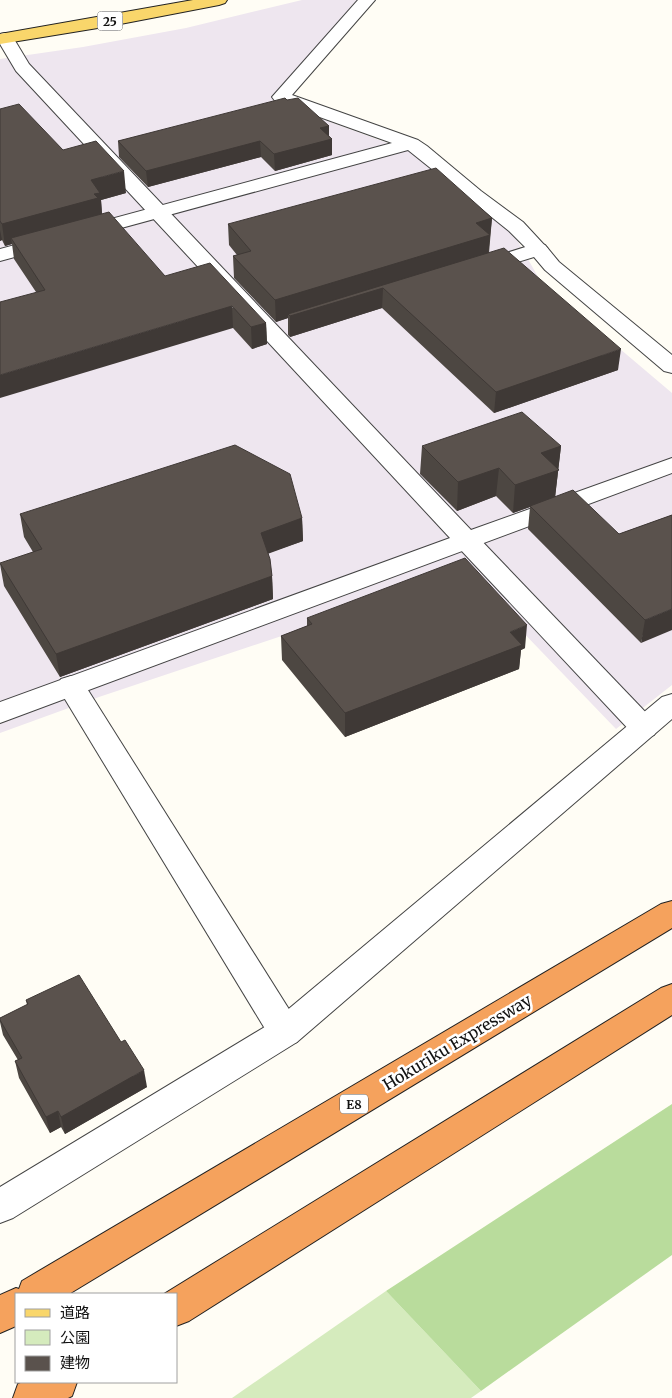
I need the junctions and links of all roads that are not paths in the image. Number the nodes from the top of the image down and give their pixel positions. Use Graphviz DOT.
graph roads {
  1 [pos="219,0"];
  2 [pos="367,0"];
  3 [pos="3,38"];
  4 [pos="411,144"];
  5 [pos="157,211"];
  6 [pos="538,249"];
  7 [pos="0,255"];
  8 [pos="455,275"];
  9 [pos="672,366"];
  10 [pos="672,465"];
  11 [pos="467,541"];
  12 [pos="71,686"];
  13 [pos="672,704"];
  14 [pos="0,713"];
  15 [pos="644,728"];
  16 [pos="672,913"];
  17 [pos="672,998"];
  18 [pos="285,1032"];
  19 [pos="0,1206"];
  20 [pos="37,1293"];
  21 [pos="15,1307"];
  22 [pos="178,1307"];
  23 [pos="0,1315"];
  24 [pos="56,1383"];
  25 [pos="32,1398"];
  1 -- 3 [label="main road, 25"];
  2 -- 4 [label="street"];
  3 -- 5 [label="street"];
  4 -- 5 [label="street"];
  4 -- 6 [label="street"];
  5 -- 7 [label="street"];
  5 -- 11 [label="street"];
  6 -- 8 [label="street"];
  6 -- 9 [label="street"];
  10 -- 11 [label="street"];
  11 -- 12 [label="street"];
  11 -- 15 [label="street"];
  12 -- 14 [label="street"];
  12 -- 18 [label="street"];
  13 -- 15 [label="street"];
  15 -- 18 [label="street"];
  16 -- 20 [label="highway, Hokuriku Expressway / E8"];
  17 -- 22 [label="highway"];
  18 -- 19 [label="street"];
  21 -- 23 [label="highway"];
  24 -- 25 [label="highway"];
}
